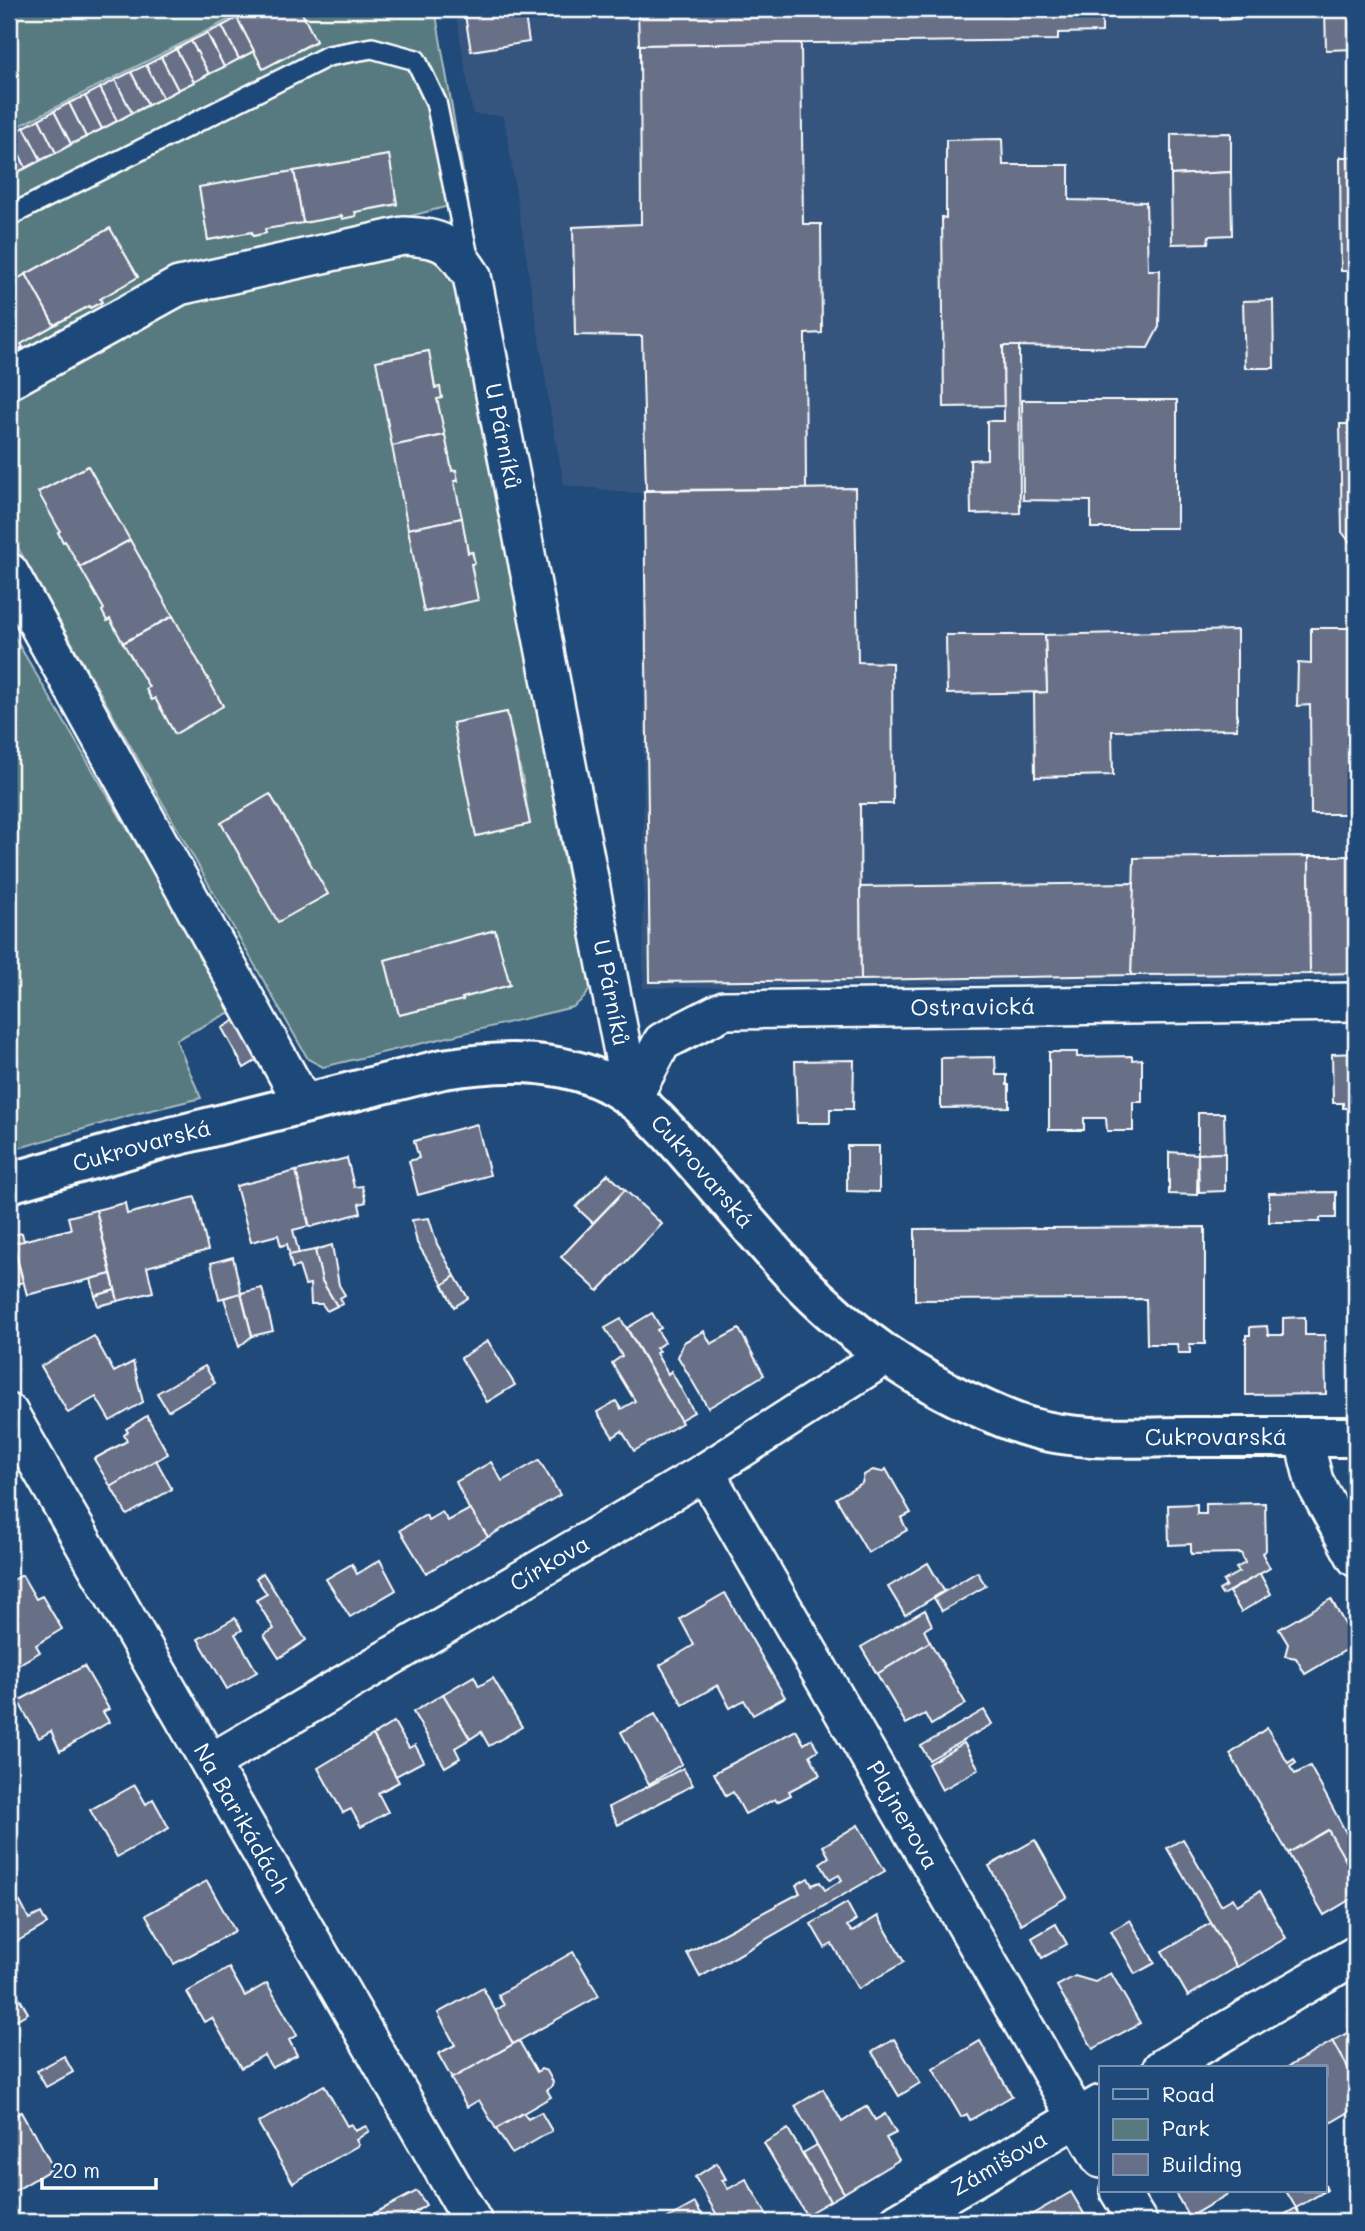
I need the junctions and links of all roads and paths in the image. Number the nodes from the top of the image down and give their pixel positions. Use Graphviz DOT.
graph roads {
  1 [pos="9,216"];
  2 [pos="472,276"];
  3 [pos="9,380"];
  4 [pos="9,572"];
  5 [pos="1356,1002"];
  6 [pos="632,1099"];
  7 [pos="303,1103"];
  8 [pos="9,1183"];
  9 [pos="885,1356"];
  10 [pos="9,1413"];
  11 [pos="1303,1437"];
  12 [pos="1356,1437"];
  13 [pos="705,1472"];
  14 [pos="1356,1558"];
  15 [pos="209,1763"];
  16 [pos="1356,1955"];
  17 [pos="1165,2066"];
  18 [pos="1089,2111"];
  19 [pos="1099,2151"];
  20 [pos="1120,2192"];
  21 [pos="473,2222"];
  22 [pos="898,2222"];
  23 [pos="1138,2222"];
  1 -- 2 [label="lane"];
  2 -- 3 [label="street, U Párníků"];
  2 -- 6 [label="street, U Párníků"];
  4 -- 7 [label="street"];
  5 -- 6 [label="street, Ostravická"];
  6 -- 7 [label="street, Cukrovarská"];
  6 -- 9 [label="street, Cukrovarská"];
  7 -- 8 [label="street, Cukrovarská"];
  9 -- 11 [label="street, Cukrovarská"];
  9 -- 13 [label="street, Církova"];
  10 -- 15 [label="street, Na Barikádách"];
  11 -- 12 [label="street, Cukrovarská"];
  11 -- 14 [label="street"];
  13 -- 15 [label="street, Církova"];
  13 -- 18 [label="street, Plajnerova"];
  15 -- 21 [label="street, Na Barikádách"];
  16 -- 17 [label="street"];
  18 -- 19 [label="street, Plajnerova"];
  18 -- 22 [label="street, Zámišova"];
  20 -- 23 [label="street"];
}
